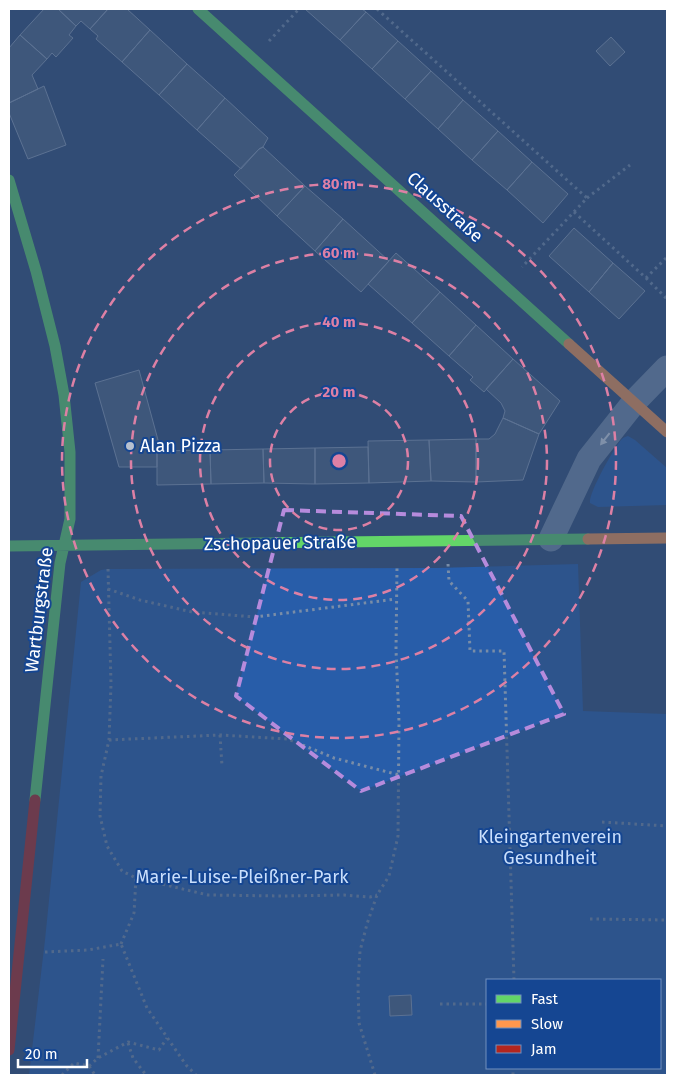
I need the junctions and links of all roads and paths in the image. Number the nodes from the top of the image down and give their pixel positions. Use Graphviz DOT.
graph roads {
  1 [pos="198,9"];
  2 [pos="299,9"];
  3 [pos="377,9"];
  4 [pos="253,58"];
  5 [pos="630,165"];
  6 [pos="9,180"];
  7 [pos="587,198"];
  8 [pos="574,212"];
  9 [pos="667,257"];
  10 [pos="646,278"];
  11 [pos="506,285"];
  12 [pos="667,299"];
  13 [pos="667,368"];
  14 [pos="635,401"];
  15 [pos="667,432"];
  16 [pos="667,538"];
  17 [pos="551,539"];
  18 [pos="408,541"];
  19 [pos="126,544"];
  20 [pos="64,545"];
  21 [pos="9,546"];
  22 [pos="449,580"];
  23 [pos="108,589"];
  24 [pos="396,599"];
  25 [pos="220,735"];
  26 [pos="109,740"];
  27 [pos="222,766"];
  28 [pos="399,775"];
  29 [pos="602,822"];
  30 [pos="667,826"];
  31 [pos="136,878"];
  32 [pos="378,895"];
  33 [pos="590,919"];
  34 [pos="667,920"];
  35 [pos="121,944"];
  36 [pos="19,950"];
  37 [pos="103,959"];
  38 [pos="13,978"];
  39 [pos="514,979"];
  40 [pos="440,1004"];
  41 [pos="486,1004"];
  42 [pos="167,1038"];
  43 [pos="128,1042"];
  44 [pos="9,1050"];
  45 [pos="98,1058"];
  46 [pos="89,1066"];
  47 [pos="62,1075"];
  48 [pos="95,1075"];
  49 [pos="146,1075"];
  50 [pos="196,1075"];
  51 [pos="375,1075"];
  1 -- 4 [label="main road, Clausstraße"];
  2 -- 4 [label="path"];
  3 -- 7 [label="path"];
  4 -- 11 [label="main road, Clausstraße"];
  5 -- 7 [label="path"];
  6 -- 20 [label="main road, Wartburgstraße"];
  7 -- 8 [label="path"];
  8 -- 10 [label="path"];
  8 -- 11 [label="path"];
  9 -- 10 [label="path"];
  10 -- 12 [label="path"];
  11 -- 14 [label="main road, Clausstraße"];
  13 -- 14 [label="street"];
  14 -- 15 [label="main road, Clausstraße"];
  14 -- 17 [label="street, one-way"];
  16 -- 17 [label="main road, Zschopauer Straße"];
  17 -- 18 [label="main road, Zschopauer Straße"];
  18 -- 19 [label="main road, Zschopauer Straße"];
  18 -- 24 [label="path"];
  19 -- 20 [label="main road, Zschopauer Straße"];
  19 -- 23 [label="path"];
  20 -- 21 [label="main road, Zschopauer Straße"];
  20 -- 36 [label="main road, Wartburgstraße"];
  22 -- 39 [label="path"];
  23 -- 24 [label="path"];
  23 -- 26 [label="path"];
  24 -- 28 [label="path"];
  25 -- 26 [label="path"];
  25 -- 27 [label="path"];
  25 -- 28 [label="path"];
  26 -- 31 [label="path"];
  28 -- 32 [label="path"];
  29 -- 30 [label="path"];
  31 -- 32 [label="path"];
  31 -- 35 [label="path"];
  32 -- 51 [label="path"];
  33 -- 34 [label="path"];
  35 -- 36 [label="path"];
  35 -- 42 [label="path"];
  36 -- 38 [label="main road, Wartburgstraße"];
  37 -- 45 [label="path"];
  38 -- 44 [label="main road, Wartburgstraße"];
  40 -- 41 [label="path"];
  42 -- 43 [label="path"];
  42 -- 50 [label="path"];
  43 -- 45 [label="path"];
  43 -- 49 [label="path"];
  45 -- 46 [label="path"];
  46 -- 47 [label="path"];
  46 -- 48 [label="path"];
}
